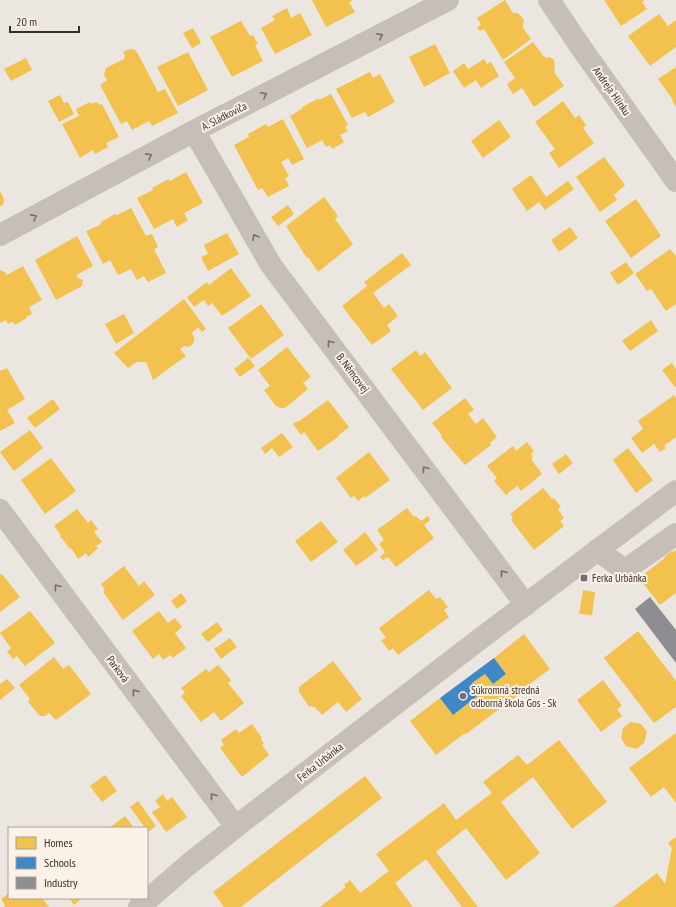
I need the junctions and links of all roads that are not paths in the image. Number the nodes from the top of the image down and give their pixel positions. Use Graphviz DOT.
graph roads {
  1 [pos="448,0"];
  2 [pos="549,0"];
  3 [pos="194,131"];
  4 [pos="676,181"];
  5 [pos="0,235"];
  6 [pos="676,490"];
  7 [pos="0,510"];
  8 [pos="676,534"];
  9 [pos="597,550"];
  10 [pos="526,605"];
  11 [pos="236,827"];
  12 [pos="140,907"];
  3 -- 1 [label="street, A. Sládkoviča, one-way"];
  2 -- 4 [label="street, Andreja Hlinku"];
  5 -- 3 [label="street, A. Sládkoviča, one-way"];
  10 -- 3 [label="street, B. Němcovej, one-way"];
  6 -- 9 [label="street, Ferka Urbánka"];
  11 -- 7 [label="street, Parková, one-way"];
  8 -- 9 [label="street"];
  9 -- 10 [label="street, Ferka Urbánka"];
  10 -- 11 [label="street, Ferka Urbánka"];
  11 -- 12 [label="street, Ferka Urbánka"];
}
